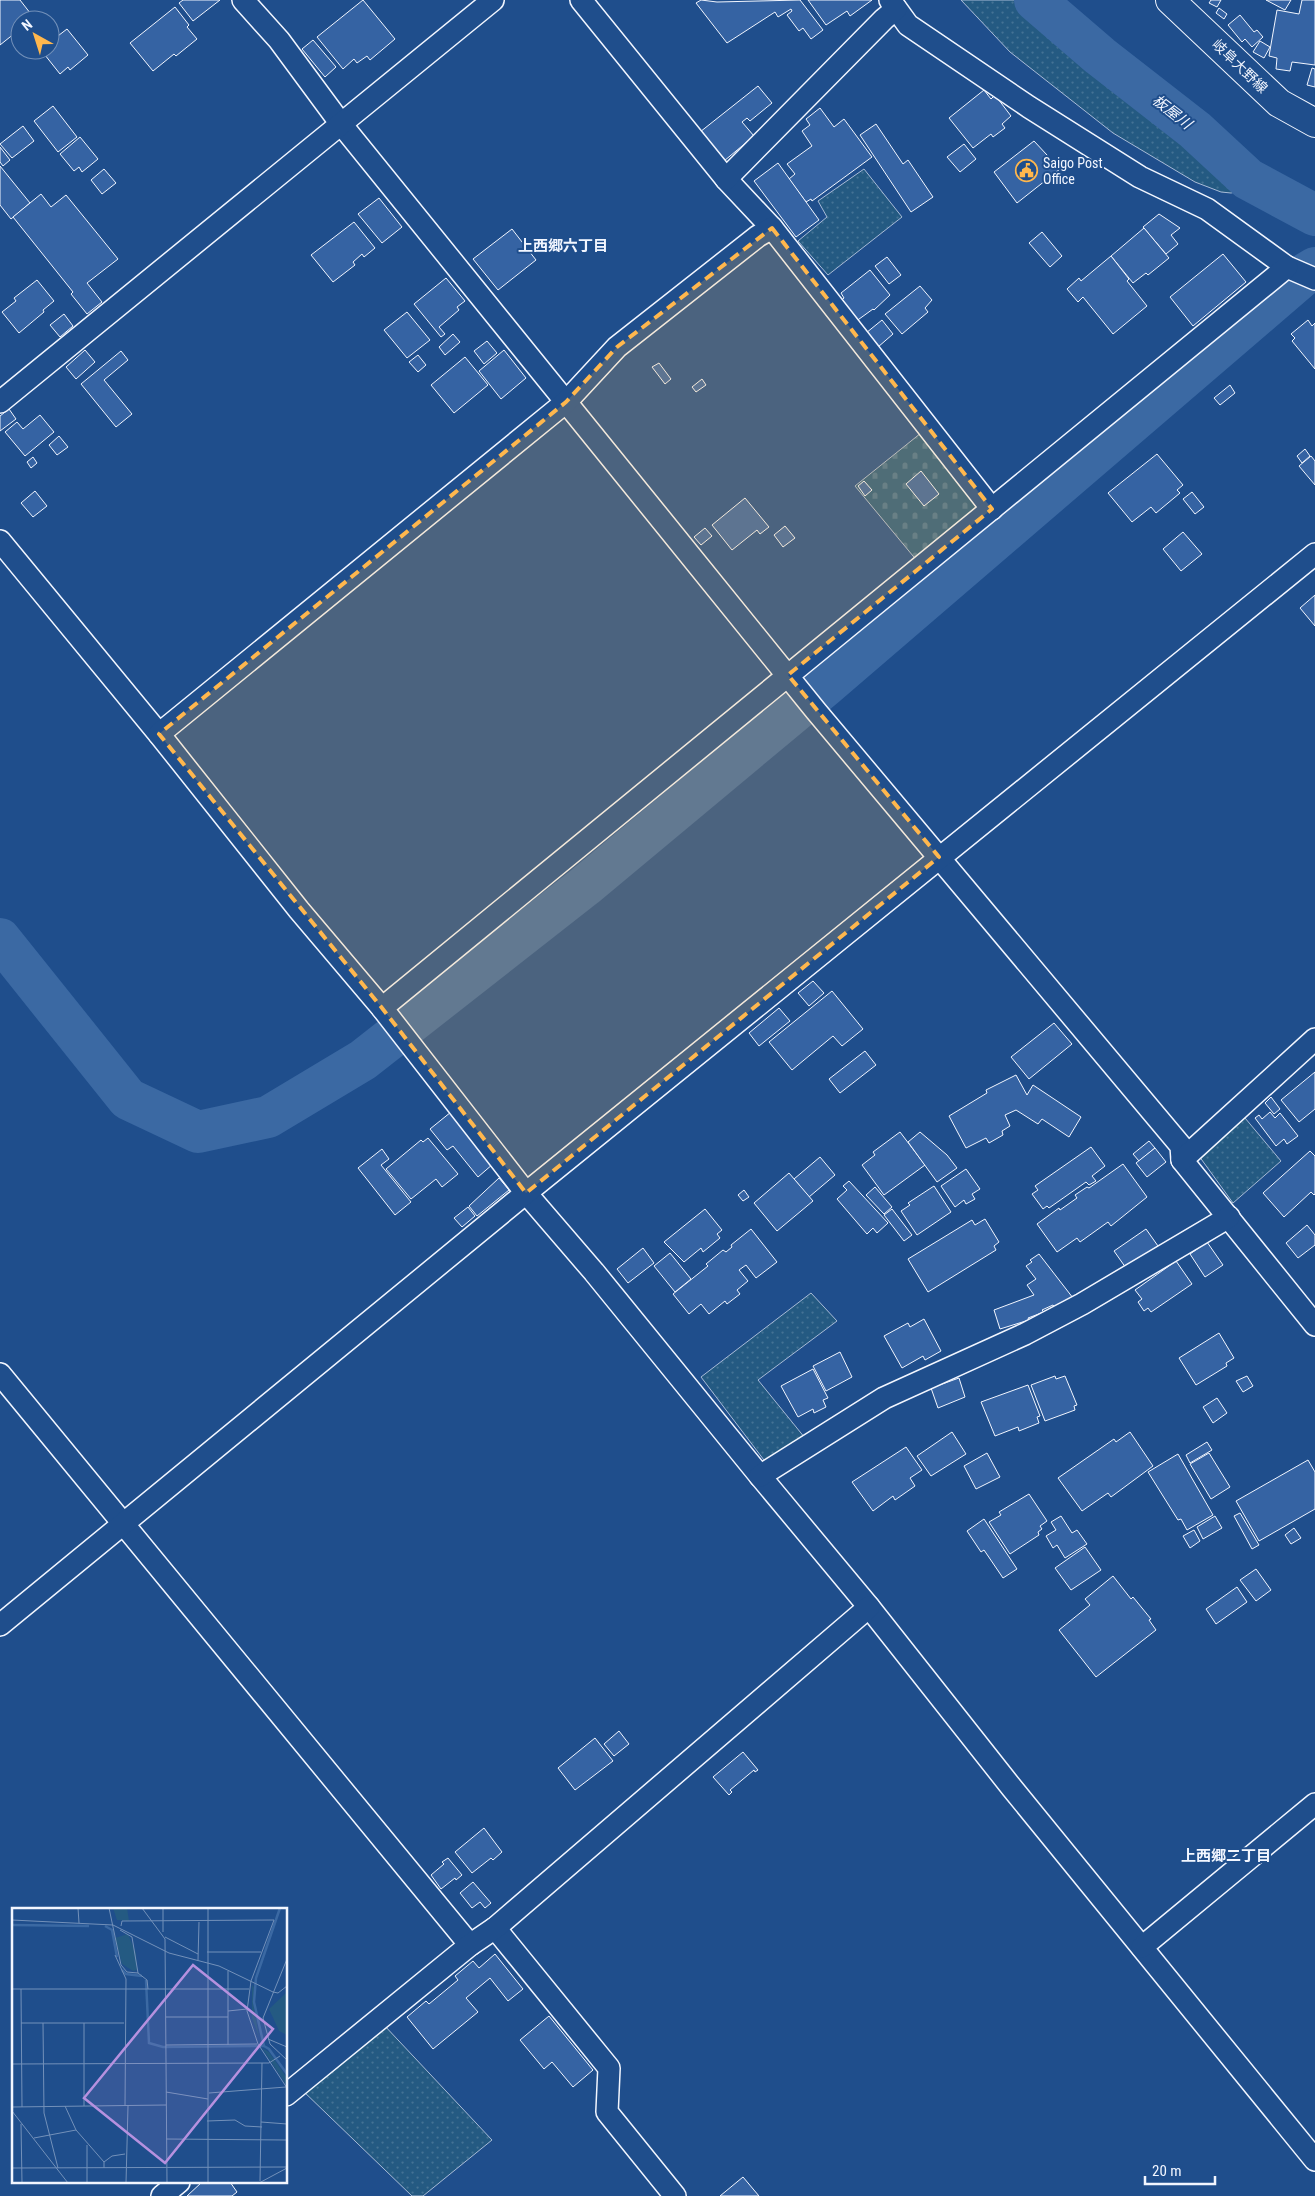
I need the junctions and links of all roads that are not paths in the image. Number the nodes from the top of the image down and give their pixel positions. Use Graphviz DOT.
graph roads {
  1 [pos="243,0"];
  2 [pos="493,0"];
  3 [pos="581,0"];
  4 [pos="1170,0"];
  5 [pos="893,5"];
  6 [pos="1315,123"];
  7 [pos="341,124"];
  8 [pos="726,178"];
  9 [pos="772,228"];
  10 [pos="1287,267"];
  11 [pos="1315,279"];
  12 [pos="0,402"];
  13 [pos="566,402"];
  14 [pos="992,509"];
  15 [pos="0,541"];
  16 [pos="1315,554"];
  17 [pos="791,679"];
  18 [pos="159,734"];
  19 [pos="939,857"];
  20 [pos="385,1012"];
  21 [pos="1315,1039"];
  22 [pos="1182,1160"];
  23 [pos="526,1193"];
  24 [pos="1229,1217"];
  25 [pos="1315,1325"];
  26 [pos="0,1374"];
  27 [pos="760,1476"];
  28 [pos="123,1524"];
  29 [pos="869,1607"];
  30 [pos="0,1625"];
  31 [pos="1315,1804"];
  32 [pos="495,1928"];
  33 [pos="470,1945"];
  34 [pos="1142,1947"];
  35 [pos="288,2094"];
  36 [pos="1315,2160"];
  37 [pos="177,2184"];
  38 [pos="162,2196"];
  39 [pos="675,2196"];
  1 -- 7 [label="street"];
  2 -- 7 [label="street"];
  3 -- 8 [label="street"];
  4 -- 6 [label="main road, 岐阜大野線"];
  5 -- 8 [label="street"];
  5 -- 10 [label="street"];
  7 -- 12 [label="street"];
  7 -- 13 [label="street"];
  8 -- 9 [label="street"];
  9 -- 13 [label="street"];
  9 -- 14 [label="street"];
  10 -- 11 [label="street"];
  10 -- 14 [label="street"];
  13 -- 17 [label="street"];
  13 -- 18 [label="street"];
  14 -- 17 [label="street"];
  15 -- 18 [label="street"];
  16 -- 19 [label="street"];
  17 -- 19 [label="street"];
  17 -- 20 [label="street"];
  18 -- 20 [label="street"];
  19 -- 22 [label="street"];
  19 -- 23 [label="street"];
  20 -- 23 [label="street"];
  21 -- 22 [label="street"];
  22 -- 24 [label="street"];
  23 -- 27 [label="street"];
  23 -- 28 [label="street"];
  24 -- 25 [label="street"];
  24 -- 27 [label="street"];
  26 -- 28 [label="street"];
  27 -- 29 [label="street"];
  28 -- 30 [label="street"];
  28 -- 33 [label="street"];
  29 -- 32 [label="street"];
  29 -- 34 [label="street"];
  31 -- 34 [label="street"];
  32 -- 33 [label="street"];
  32 -- 39 [label="street"];
  33 -- 35 [label="street"];
  34 -- 36 [label="street"];
  37 -- 38 [label="street"];
}
